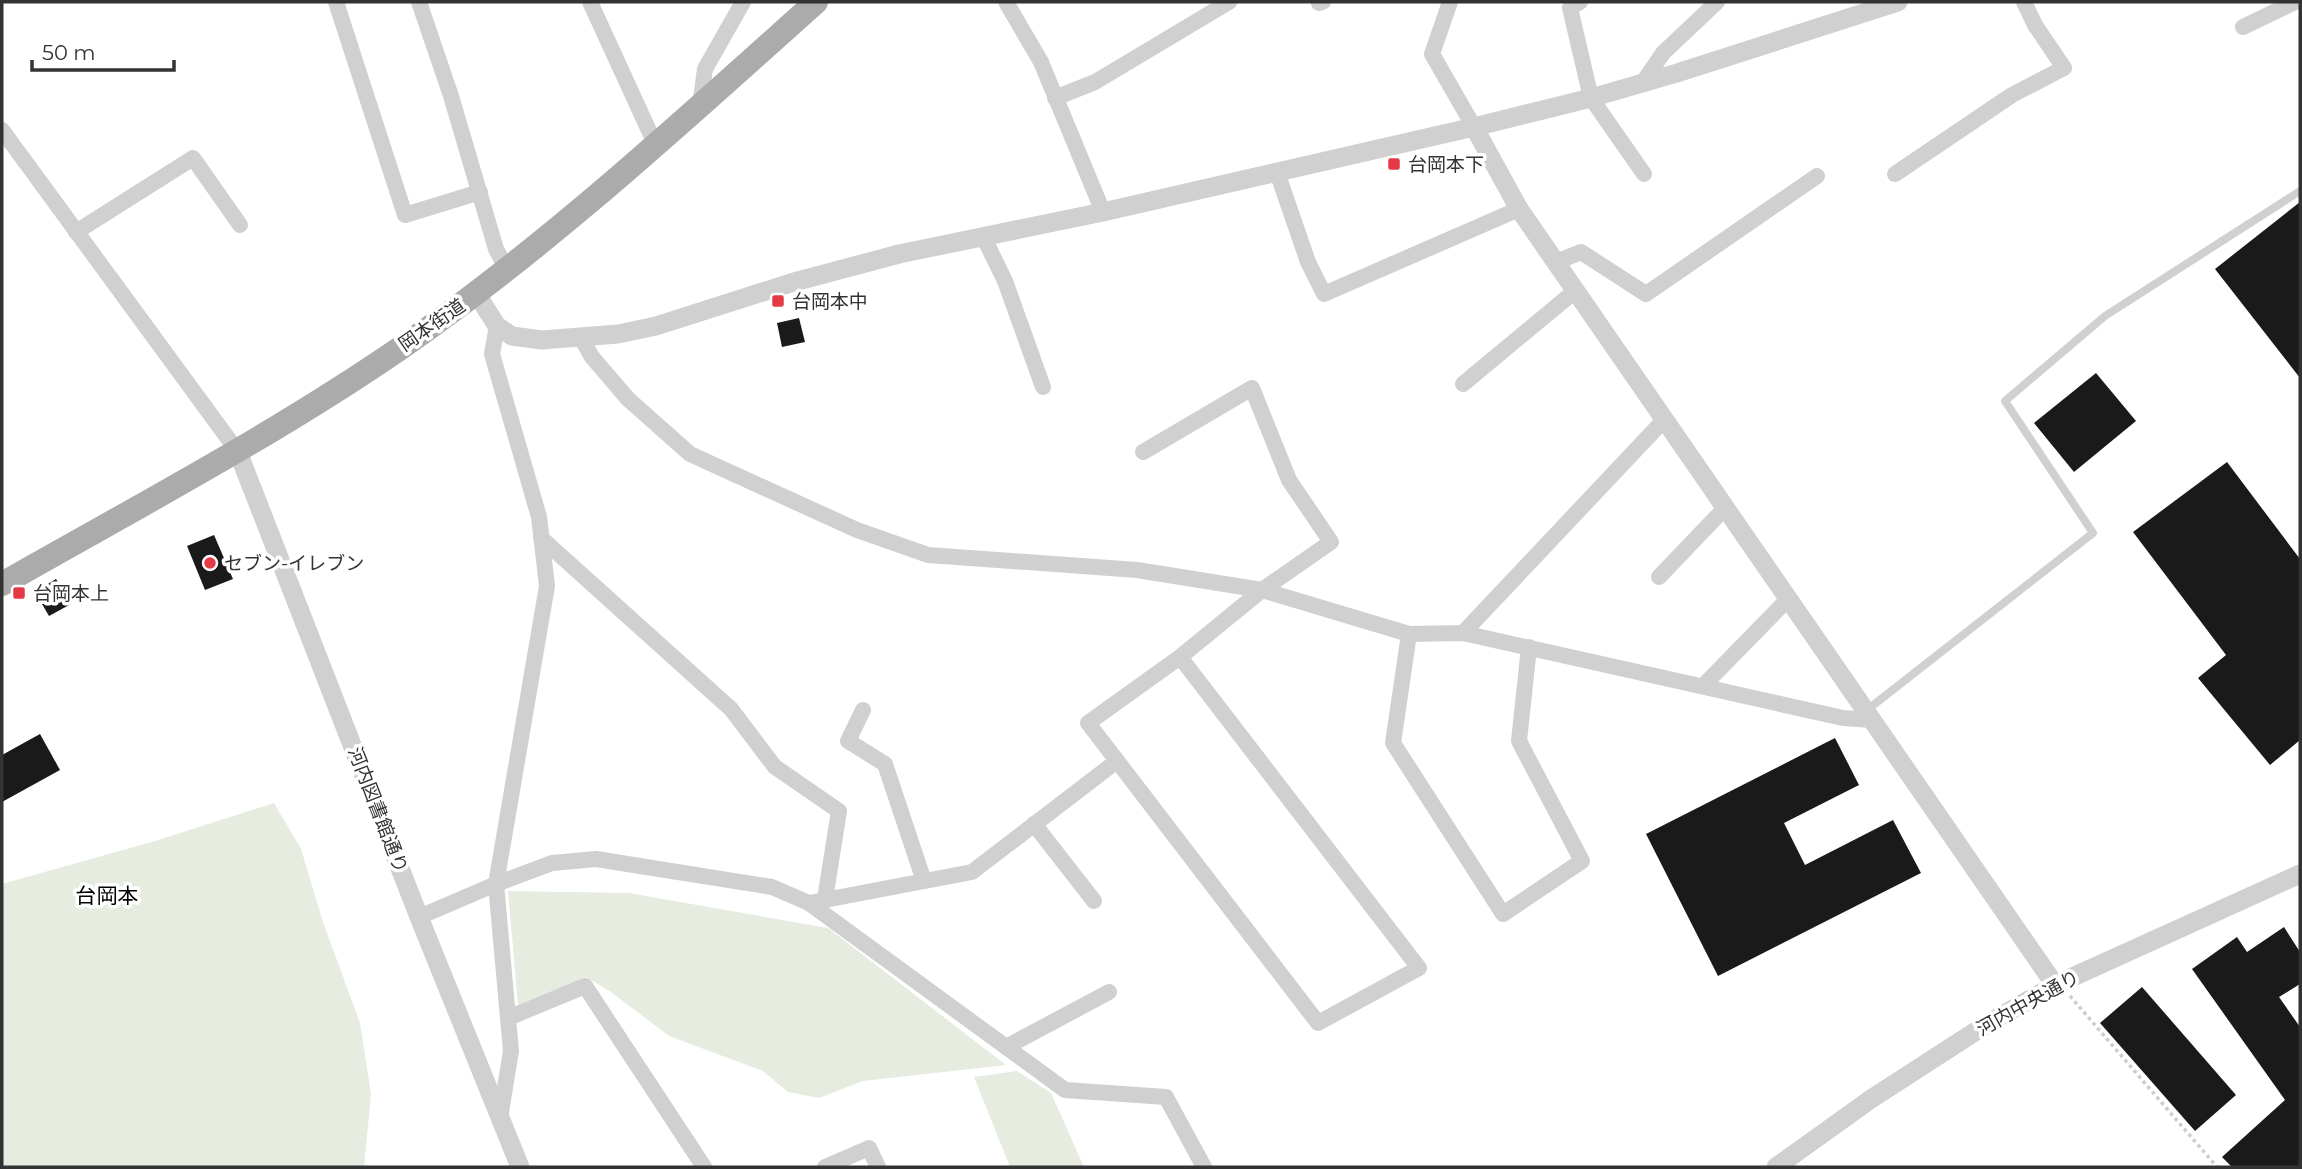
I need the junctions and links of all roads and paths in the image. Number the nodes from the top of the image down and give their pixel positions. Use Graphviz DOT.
graph roads {
  1 [pos="336,2"];
  2 [pos="419,2"];
  3 [pos="590,2"];
  4 [pos="743,2"];
  5 [pos="816,2"];
  6 [pos="1006,2"];
  7 [pos="1229,2"];
  8 [pos="1450,2"];
  9 [pos="1580,2"];
  10 [pos="1717,2"];
  11 [pos="1898,2"];
  12 [pos="2024,2"];
  13 [pos="2295,2"];
  14 [pos="2243,27"];
  15 [pos="1642,84"];
  16 [pos="1055,98"];
  17 [pos="1591,98"];
  18 [pos="700,106"];
  19 [pos="1474,127"];
  20 [pos="2,130"];
  21 [pos="656,146"];
  22 [pos="1277,172"];
  23 [pos="1644,174"];
  24 [pos="1895,174"];
  25 [pos="1817,176"];
  26 [pos="2300,191"];
  27 [pos="480,192"];
  28 [pos="1519,209"];
  29 [pos="1103,212"];
  30 [pos="240,225"];
  31 [pos="76,232"];
  32 [pos="983,236"];
  33 [pos="1556,262"];
  34 [pos="507,270"];
  35 [pos="1576,291"];
  36 [pos="476,293"];
  37 [pos="497,326"];
  38 [pos="581,338"];
  39 [pos="1463,384"];
  40 [pos="1043,387"];
  41 [pos="1664,419"];
  42 [pos="238,452"];
  43 [pos="1143,452"];
  44 [pos="1726,508"];
  45 [pos="541,538"];
  46 [pos="1659,577"];
  47 [pos="2,584"];
  48 [pos="1262,590"];
  49 [pos="1788,599"];
  50 [pos="1463,632"];
  51 [pos="1409,634"];
  52 [pos="1529,647"];
  53 [pos="1180,657"];
  54 [pos="1703,686"];
  55 [pos="863,710"];
  56 [pos="1869,715"];
  57 [pos="1117,761"];
  58 [pos="1034,824"];
  59 [pos="2300,874"];
  60 [pos="924,881"];
  61 [pos="496,884"];
  62 [pos="817,901"];
  63 [pos="1094,901"];
  64 [pos="419,917"];
  65 [pos="2075,976"];
  66 [pos="2055,985"];
  67 [pos="1109,992"];
  68 [pos="508,1018"];
  69 [pos="1006,1046"];
  70 [pos="500,1118"];
  71 [pos="520,1167"];
  72 [pos="704,1167"];
  73 [pos="825,1167"];
  74 [pos="878,1167"];
  75 [pos="1204,1167"];
  76 [pos="1776,1167"];
  77 [pos="2217,1167"];
  1 -- 27 [label="street"];
  2 -- 27 [label="street"];
  3 -- 21 [label="street"];
  4 -- 18 [label="street"];
  5 -- 18 [label="main road, 岡本街道"];
  6 -- 16 [label="street"];
  7 -- 16 [label="street"];
  8 -- 19 [label="street"];
  9 -- 17 [label="street"];
  10 -- 15 [label="street"];
  11 -- 15 [label="street"];
  12 -- 24 [label="street"];
  13 -- 14 [label="street"];
  15 -- 17 [label="street"];
  16 -- 29 [label="street"];
  17 -- 19 [label="street"];
  17 -- 23 [label="street"];
  18 -- 21 [label="main road, 岡本街道"];
  19 -- 22 [label="street"];
  19 -- 28 [label="street"];
  20 -- 31 [label="street"];
  21 -- 34 [label="main road, 岡本街道"];
  22 -- 28 [label="street"];
  22 -- 29 [label="street"];
  25 -- 33 [label="street"];
  26 -- 56 [label="lane"];
  27 -- 34 [label="street"];
  28 -- 33 [label="street"];
  29 -- 32 [label="street"];
  30 -- 31 [label="street"];
  31 -- 42 [label="street"];
  32 -- 38 [label="street"];
  32 -- 40 [label="street"];
  33 -- 35 [label="street"];
  34 -- 36 [label="main road, 岡本街道"];
  35 -- 39 [label="street"];
  35 -- 41 [label="street"];
  36 -- 37 [label="street"];
  36 -- 42 [label="main road, 岡本街道"];
  37 -- 38 [label="street"];
  37 -- 45 [label="street"];
  38 -- 48 [label="street"];
  41 -- 44 [label="street"];
  41 -- 50 [label="street"];
  42 -- 47 [label="main road, 岡本街道"];
  42 -- 64 [label="street, 河内図書館通り"];
  43 -- 48 [label="street"];
  44 -- 46 [label="street"];
  44 -- 49 [label="street"];
  45 -- 61 [label="street"];
  45 -- 62 [label="street"];
  48 -- 51 [label="street"];
  48 -- 53 [label="street"];
  49 -- 54 [label="street"];
  49 -- 56 [label="street"];
  50 -- 51 [label="street"];
  50 -- 52 [label="street"];
  51 -- 52 [label="street"];
  52 -- 54 [label="street"];
  53 -- 57 [label="street"];
  53 -- 57 [label="street"];
  54 -- 56 [label="street"];
  55 -- 60 [label="street"];
  56 -- 66 [label="street"];
  57 -- 58 [label="street"];
  58 -- 60 [label="street"];
  58 -- 63 [label="street"];
  59 -- 65 [label="street, 河内中央通り"];
  60 -- 62 [label="street"];
  61 -- 62 [label="street"];
  61 -- 64 [label="street"];
  61 -- 68 [label="street"];
  62 -- 69 [label="street"];
  64 -- 70 [label="street, 河内図書館通り"];
  65 -- 66 [label="street, 河内中央通り"];
  65 -- 77 [label="path"];
  66 -- 76 [label="street, 河内中央通り"];
  67 -- 69 [label="street"];
  68 -- 70 [label="street"];
  68 -- 72 [label="street"];
  69 -- 75 [label="street"];
  70 -- 71 [label="street, 河内図書館通り"];
  73 -- 74 [label="street"];
}
